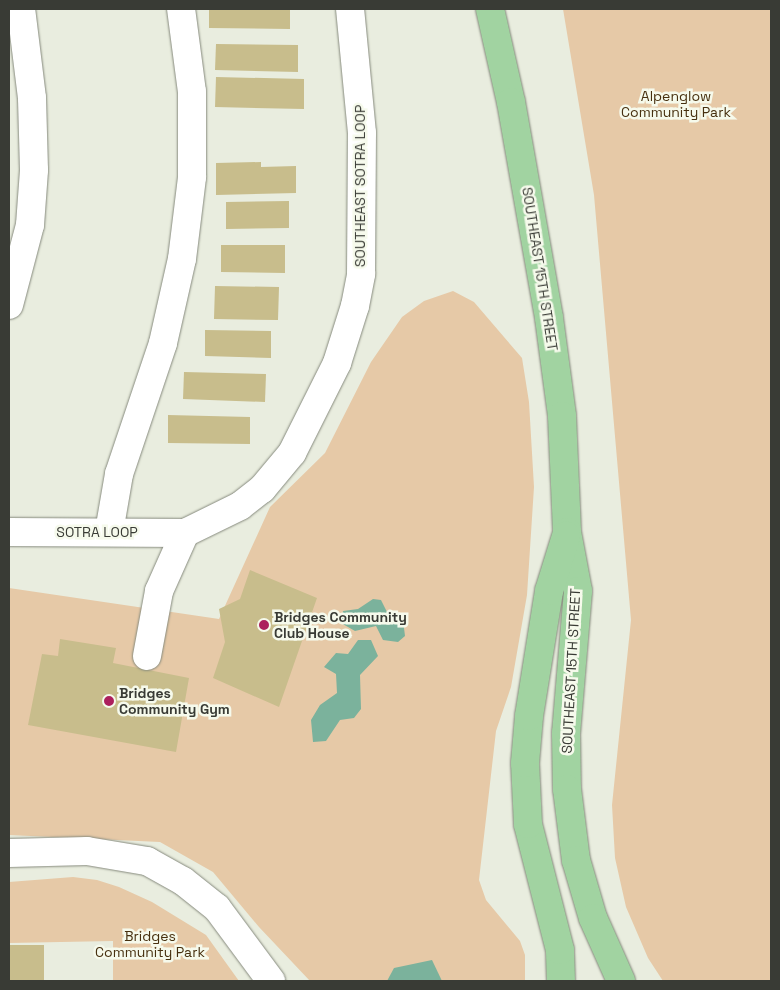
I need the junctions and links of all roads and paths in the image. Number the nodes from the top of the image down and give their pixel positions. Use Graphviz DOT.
graph roads {
  1 [pos="21,9"];
  2 [pos="181,9"];
  3 [pos="350,9"];
  4 [pos="490,9"];
  5 [pos="9,305"];
  6 [pos="9,532"];
  7 [pos="109,532"];
  8 [pos="567,532"];
  9 [pos="185,533"];
  10 [pos="147,656"];
  11 [pos="9,853"];
  12 [pos="271,981"];
  13 [pos="561,981"];
  14 [pos="621,981"];
  1 -- 5 [label="street"];
  2 -- 7 [label="street"];
  3 -- 9 [label="street, SOUTHEAST SOTRA LOOP"];
  4 -- 8 [label="main road, SOUTHEAST 15TH STREET"];
  6 -- 7 [label="street, SOTRA LOOP"];
  7 -- 9 [label="street, SOTRA LOOP"];
  8 -- 13 [label="main road, SOUTHEAST 15TH STREET"];
  8 -- 14 [label="main road, SOUTHEAST 15TH STREET"];
  9 -- 10 [label="street"];
  11 -- 12 [label="street"];
}
